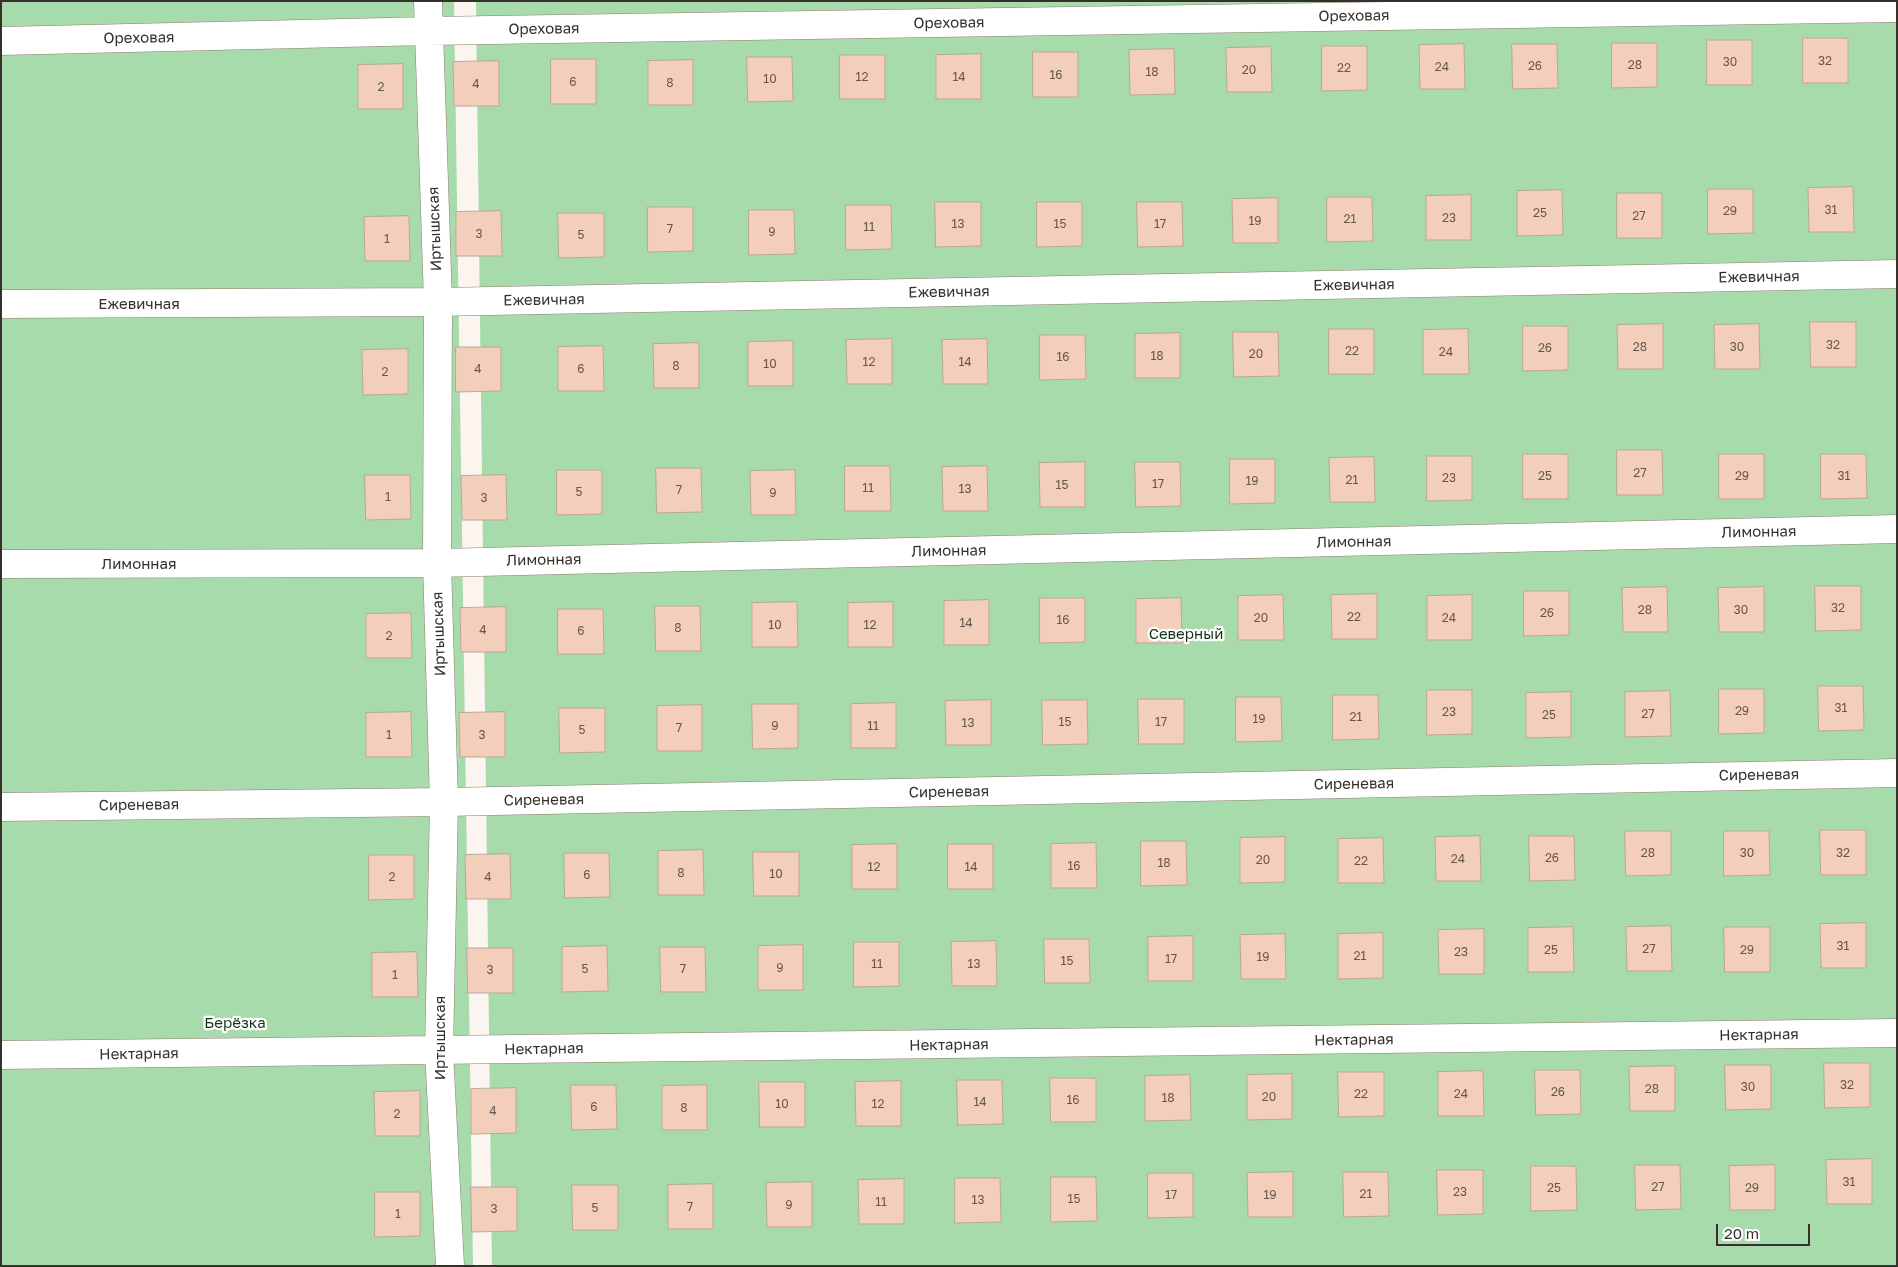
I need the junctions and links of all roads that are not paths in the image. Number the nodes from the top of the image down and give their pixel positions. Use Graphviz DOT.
graph roads {
  1 [pos="428,1"];
  2 [pos="1897,8"];
  3 [pos="428,31"];
  4 [pos="1,41"];
  5 [pos="1897,274"];
  6 [pos="438,302"];
  7 [pos="1,304"];
  8 [pos="1897,529"];
  9 [pos="437,563"];
  10 [pos="1,564"];
  11 [pos="1897,773"];
  12 [pos="444,802"];
  13 [pos="1,807"];
  14 [pos="1897,1033"];
  15 [pos="439,1051"];
  16 [pos="1,1055"];
  17 [pos="450,1266"];
  1 -- 3 [label="street, Иртышская"];
  2 -- 3 [label="street, Ореховая"];
  3 -- 4 [label="street, Ореховая"];
  3 -- 6 [label="street, Иртышская"];
  5 -- 6 [label="street, Ежевичная"];
  6 -- 7 [label="street, Ежевичная"];
  6 -- 9 [label="street, Иртышская"];
  8 -- 9 [label="street, Лимонная"];
  9 -- 10 [label="street, Лимонная"];
  9 -- 12 [label="street, Иртышская"];
  11 -- 12 [label="street, Сиреневая"];
  12 -- 13 [label="street, Сиреневая"];
  12 -- 15 [label="street, Иртышская"];
  14 -- 15 [label="street, Нектарная"];
  15 -- 16 [label="street, Нектарная"];
  15 -- 17 [label="street, Иртышская"];
}
